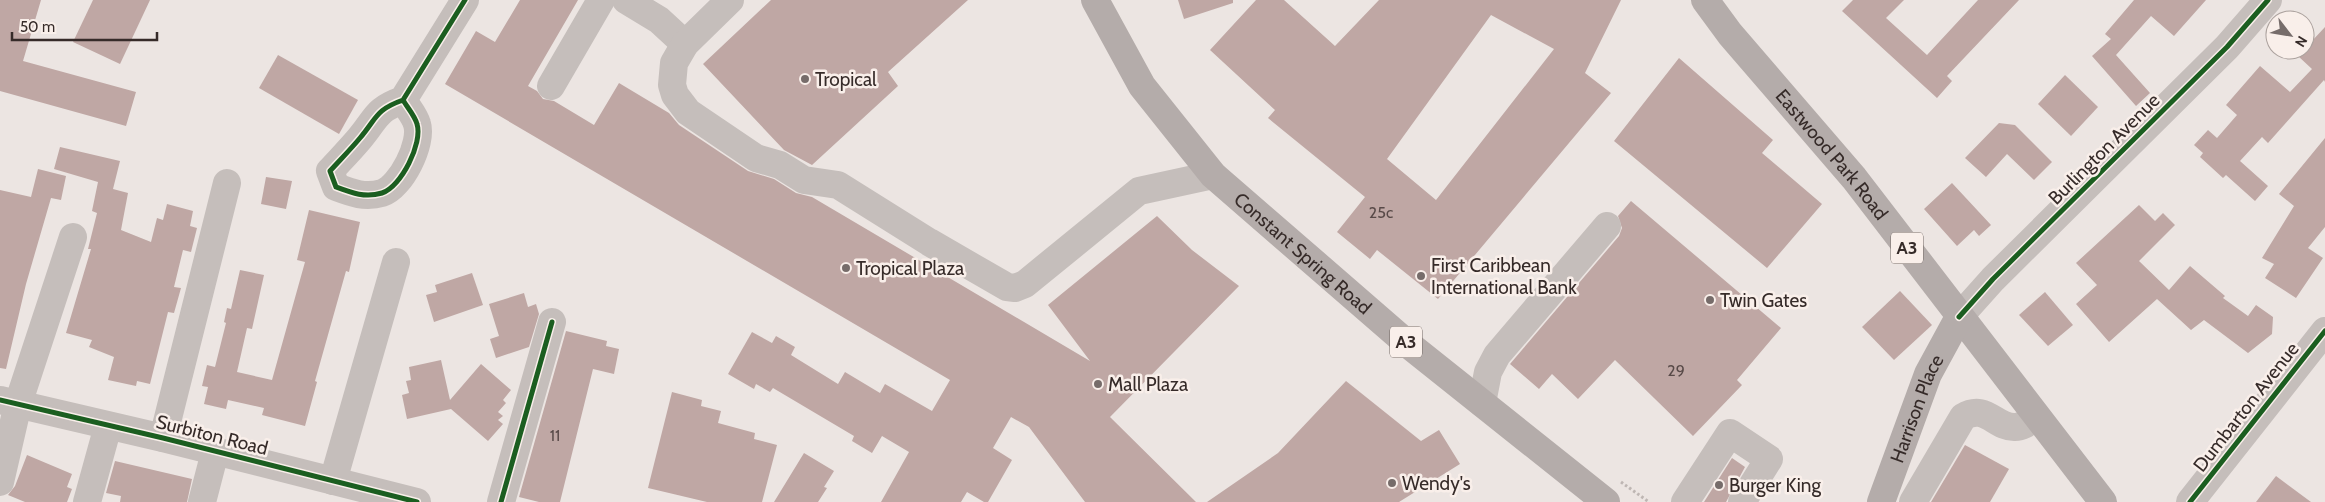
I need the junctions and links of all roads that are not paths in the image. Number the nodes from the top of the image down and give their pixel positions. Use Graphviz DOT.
graph roads {
  1 [pos="465,0"];
  2 [pos="601,0"];
  3 [pos="626,0"];
  4 [pos="1095,0"];
  5 [pos="1705,0"];
  6 [pos="2268,0"];
  7 [pos="715,4"];
  8 [pos="685,44"];
  9 [pos="551,86"];
  10 [pos="403,100"];
  11 [pos="1213,175"];
  12 [pos="227,183"];
  13 [pos="1607,226"];
  14 [pos="73,237"];
  15 [pos="396,262"];
  16 [pos="1959,317"];
  17 [pos="552,322"];
  18 [pos="2325,331"];
  19 [pos="9,402"];
  20 [pos="1482,403"];
  21 [pos="2036,417"];
  22 [pos="108,426"];
  23 [pos="163,438"];
  24 [pos="215,452"];
  25 [pos="333,481"];
  26 [pos="0,482"];
  27 [pos="87,502"];
  28 [pos="202,502"];
  29 [pos="417,502"];
  30 [pos="501,502"];
  31 [pos="1606,502"];
  32 [pos="1685,502"];
  33 [pos="1742,502"];
  34 [pos="1881,502"];
  35 [pos="1913,502"];
  36 [pos="2103,502"];
  37 [pos="2190,502"];
  1 -- 10 [label="street"];
  2 -- 9 [label="street"];
  3 -- 8 [label="street"];
  4 -- 11 [label="main road, Constant Spring Road / A3"];
  5 -- 16 [label="main road, Eastwood Park Road / A3"];
  6 -- 16 [label="street, Burlington Avenue"];
  7 -- 8 [label="street"];
  8 -- 11 [label="street"];
  11 -- 20 [label="main road, Constant Spring Road / A3"];
  12 -- 23 [label="street"];
  13 -- 20 [label="street"];
  14 -- 19 [label="street"];
  15 -- 25 [label="street"];
  16 -- 21 [label="main road, Eastwood Park Road / A3"];
  16 -- 34 [label="main road, Harrison Place"];
  17 -- 30 [label="street"];
  18 -- 37 [label="street, Dumbarton Avenue"];
  19 -- 22 [label="street, Surbiton Road"];
  19 -- 26 [label="street"];
  20 -- 31 [label="main road, Constant Spring Road / A3"];
  21 -- 35 [label="street"];
  21 -- 36 [label="main road, Eastwood Park Road / A3"];
  22 -- 23 [label="street, Surbiton Road"];
  22 -- 27 [label="street"];
  23 -- 24 [label="street, Surbiton Road"];
  24 -- 25 [label="street, Surbiton Road"];
  24 -- 28 [label="street"];
  25 -- 29 [label="street, Surbiton Road"];
  32 -- 33 [label="street"];
}
